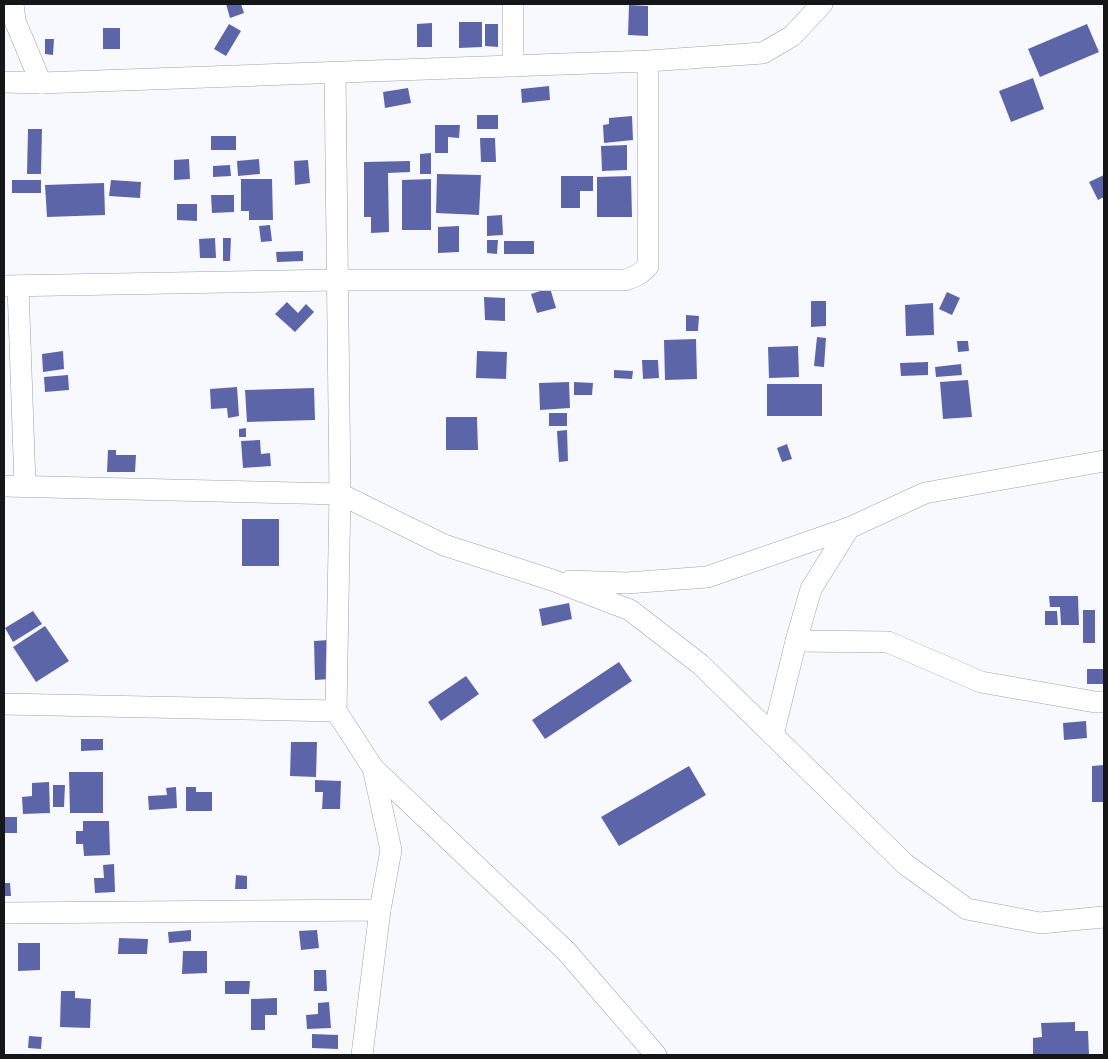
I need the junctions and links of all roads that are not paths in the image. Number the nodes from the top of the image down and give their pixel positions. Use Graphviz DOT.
graph roads {
  1 [pos="13,4"];
  2 [pos="513,4"];
  3 [pos="822,4"];
  4 [pos="648,61"];
  5 [pos="514,66"];
  6 [pos="334,73"];
  7 [pos="4,82"];
  8 [pos="41,83"];
  9 [pos="336,280"];
  10 [pos="11,286"];
  11 [pos="1104,461"];
  12 [pos="26,485"];
  13 [pos="4,486"];
  14 [pos="340,494"];
  15 [pos="849,528"];
  16 [pos="552,580"];
  17 [pos="796,641"];
  18 [pos="1104,702"];
  19 [pos="4,704"];
  20 [pos="336,711"];
  21 [pos="773,735"];
  22 [pos="373,768"];
  23 [pos="380,910"];
  24 [pos="4,913"];
  25 [pos="1104,917"];
  26 [pos="362,1055"];
  27 [pos="656,1055"];
  1 -- 8 [label="street"];
  2 -- 5 [label="street"];
  3 -- 4 [label="street"];
  4 -- 5 [label="street"];
  4 -- 9 [label="street"];
  5 -- 6 [label="street"];
  6 -- 8 [label="street"];
  6 -- 9 [label="street"];
  7 -- 8 [label="street"];
  9 -- 10 [label="street"];
  9 -- 14 [label="street"];
  10 -- 12 [label="street"];
  11 -- 15 [label="street"];
  12 -- 13 [label="street"];
  12 -- 14 [label="street"];
  14 -- 16 [label="street"];
  14 -- 20 [label="street"];
  15 -- 16 [label="street"];
  15 -- 17 [label="street"];
  16 -- 21 [label="street"];
  17 -- 18 [label="street"];
  17 -- 21 [label="street"];
  19 -- 20 [label="street"];
  20 -- 22 [label="street"];
  21 -- 25 [label="street"];
  22 -- 23 [label="street"];
  22 -- 27 [label="street"];
  23 -- 24 [label="street"];
  23 -- 26 [label="street"];
}
